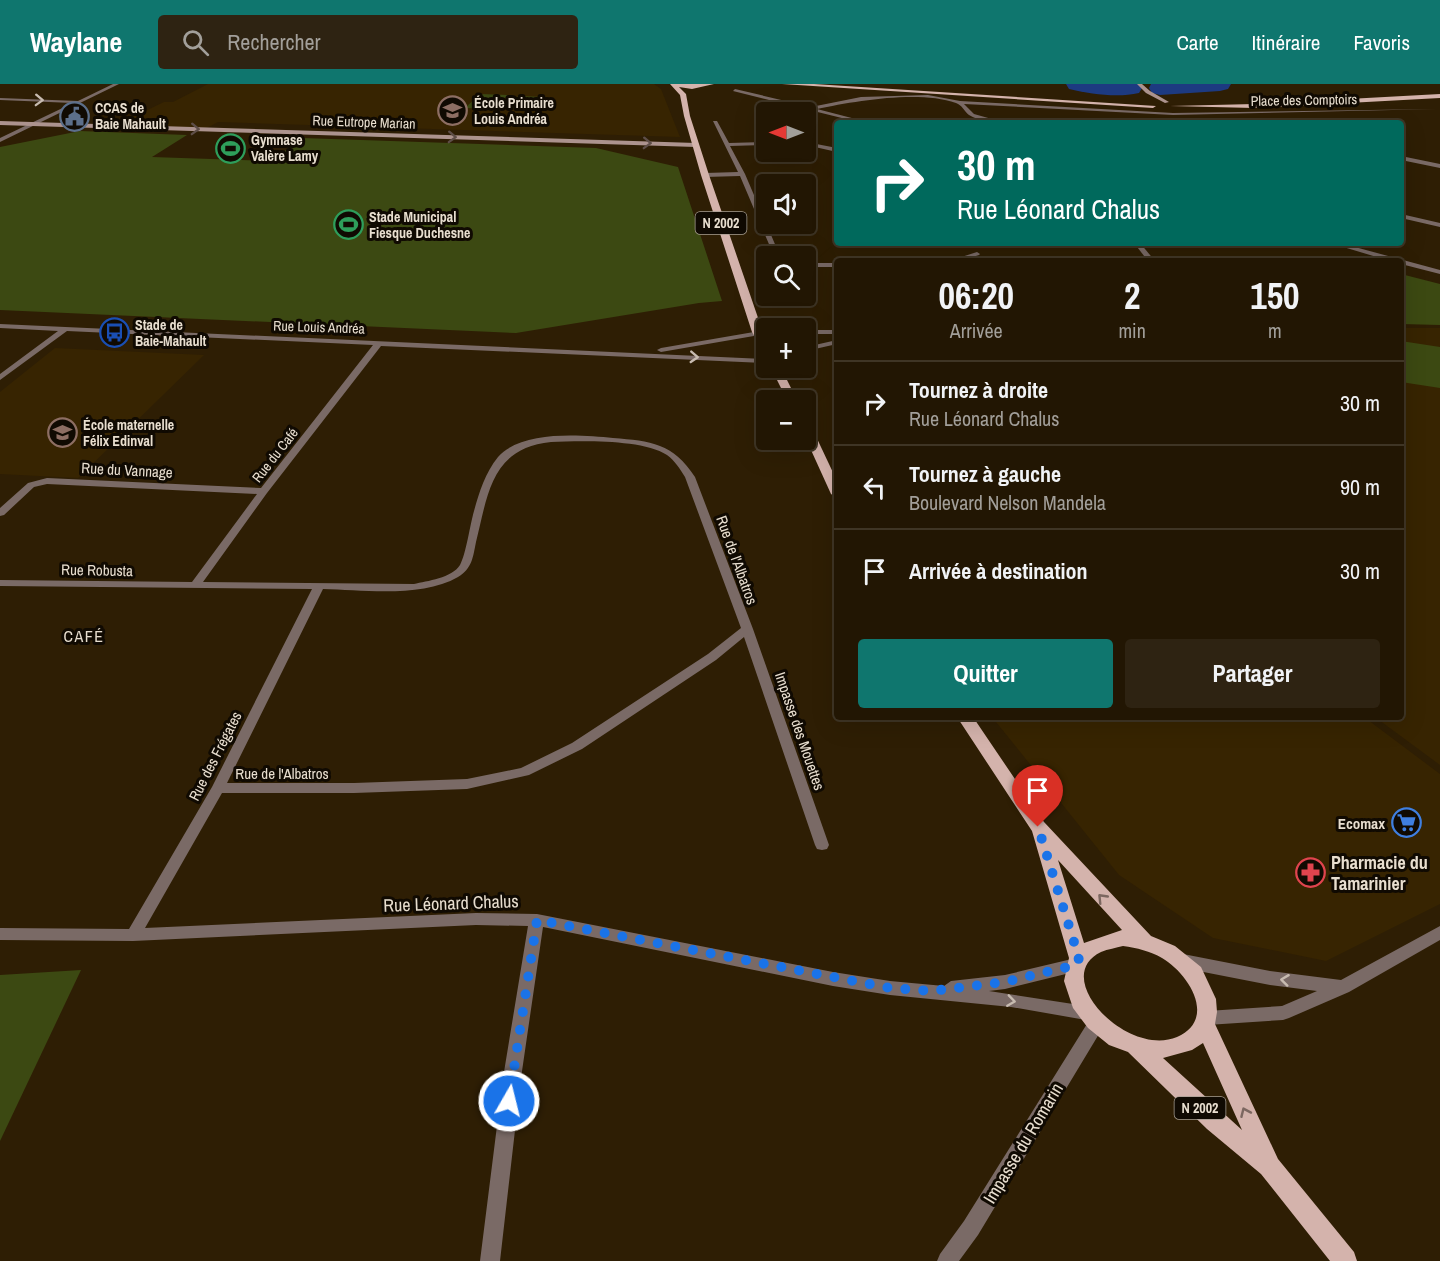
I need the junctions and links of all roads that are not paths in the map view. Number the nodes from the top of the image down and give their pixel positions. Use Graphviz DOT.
graph roads {
  1 [pos="117,84"];
  2 [pos="718,84"];
  3 [pos="785,84"];
  4 [pos="1139,84"];
  5 [pos="671,85"];
  6 [pos="707,85"];
  7 [pos="735,90"];
  8 [pos="1148,92"];
  9 [pos="683,94"];
  10 [pos="927,94"];
  11 [pos="1440,96"];
  12 [pos="0,99"];
  13 [pos="79,102"];
  14 [pos="782,102"];
  15 [pos="960,102"];
  16 [pos="1153,104"];
  17 [pos="1169,107"];
  18 [pos="816,108"];
  19 [pos="1435,109"];
  20 [pos="816,110"];
  21 [pos="1281,113"];
  22 [pos="1288,118"];
  23 [pos="856,120"];
  24 [pos="991,120"];
  25 [pos="715,122"];
  26 [pos="0,123"];
  27 [pos="31,124"];
  28 [pos="0,141"];
  29 [pos="756,144"];
  30 [pos="696,145"];
  31 [pos="728,145"];
  32 [pos="816,146"];
  33 [pos="834,149"];
  34 [pos="1404,159"];
  35 [pos="1440,166"];
  36 [pos="741,174"];
  37 [pos="705,175"];
  38 [pos="1404,217"];
  39 [pos="1440,225"];
  40 [pos="773,246"];
  41 [pos="1140,246"];
  42 [pos="1346,246"];
  43 [pos="977,254"];
  44 [pos="963,258"];
  45 [pos="1150,258"];
  46 [pos="1388,258"];
  47 [pos="1404,262"];
  48 [pos="816,265"];
  49 [pos="834,265"];
  50 [pos="1440,272"];
  51 [pos="757,318"];
  52 [pos="0,326"];
  53 [pos="65,329"];
  54 [pos="816,332"];
  55 [pos="834,332"];
  56 [pos="756,333"];
  57 [pos="379,343"];
  58 [pos="834,343"];
  59 [pos="816,347"];
  60 [pos="636,354"];
  61 [pos="756,361"];
  62 [pos="0,378"];
  63 [pos="816,449"];
  64 [pos="834,488"];
  65 [pos="264,491"];
  66 [pos="0,513"];
  67 [pos="0,583"];
  68 [pos="194,586"];
  69 [pos="318,588"];
  70 [pos="747,629"];
  71 [pos="967,720"];
  72 [pos="218,788"];
  73 [pos="1038,827"];
  74 [pos="822,844"];
  75 [pos="537,920"];
  76 [pos="1440,932"];
  77 [pos="0,934"];
  78 [pos="133,935"];
  79 [pos="1143,940"];
  80 [pos="1077,961"];
  81 [pos="1183,961"];
  82 [pos="1343,987"];
  83 [pos="932,991"];
  84 [pos="1091,1018"];
  85 [pos="1206,1022"];
  86 [pos="1136,1046"];
  87 [pos="1269,1166"];
  88 [pos="490,1261"];
  89 [pos="947,1261"];
  90 [pos="1345,1261"];
  1 -- 13 [label="street"];
  2 -- 6 [label="main road"];
  3 -- 10 [label="main road"];
  4 -- 8 [label="street"];
  5 -- 6 [label="main road"];
  5 -- 9 [label="main road"];
  6 -- 9 [label="main road"];
  7 -- 14 [label="street"];
  8 -- 16 [label="street"];
  8 -- 17 [label="street"];
  9 -- 30 [label="main road, N 2002"];
  10 -- 15 [label="street"];
  10 -- 16 [label="main road"];
  10 -- 18 [label="street"];
  11 -- 17 [label="main road"];
  12 -- 13 [label="street, one-way"];
  13 -- 27 [label="street"];
  15 -- 17 [label="street, Place des Comptoirs"];
  15 -- 24 [label="street"];
  16 -- 17 [label="main road"];
  17 -- 21 [label="street, Place des Comptoirs"];
  19 -- 21 [label="street, Place des Comptoirs"];
  20 -- 23 [label="street"];
  21 -- 22 [label="street"];
  25 -- 31 [label="street"];
  26 -- 27 [label="street, Rue Eutrope Marian"];
  27 -- 28 [label="street"];
  27 -- 30 [label="street, Rue Eutrope Marian, one-way"];
  29 -- 31 [label="street"];
  30 -- 37 [label="main road, N 2002"];
  31 -- 36 [label="street"];
  32 -- 33 [label="street"];
  34 -- 35 [label="street"];
  36 -- 37 [label="street"];
  36 -- 40 [label="street"];
  37 -- 51 [label="main road, N 2002"];
  38 -- 39 [label="street"];
  41 -- 45 [label="street"];
  42 -- 46 [label="street"];
  43 -- 44 [label="street"];
  47 -- 50 [label="street"];
  48 -- 49 [label="street"];
  52 -- 53 [label="street, Rue Louis Andréa"];
  53 -- 57 [label="street, Rue Louis Andréa"];
  53 -- 62 [label="street"];
  54 -- 55 [label="street"];
  56 -- 60 [label="street, Rue Louis Andréa"];
  57 -- 60 [label="street, Rue Louis Andréa"];
  57 -- 65 [label="street, Rue du Café"];
  58 -- 59 [label="street"];
  60 -- 61 [label="street, Rue Louis Andréa, one-way"];
  63 -- 64 [label="main road"];
  65 -- 66 [label="street, Rue du Vannage"];
  65 -- 68 [label="street, Rue du Café"];
  67 -- 68 [label="street, Rue Robusta"];
  68 -- 69 [label="street, Rue Robusta"];
  69 -- 70 [label="street, Rue de l'Albatros"];
  69 -- 72 [label="street, Rue des Frégates"];
  70 -- 72 [label="street, Rue de l'Albatros"];
  70 -- 74 [label="street, Impasse des Mouettes"];
  71 -- 73 [label="main road"];
  72 -- 78 [label="street, Rue des Frégates"];
  79 -- 73 [label="main road, one-way"];
  73 -- 80 [label="main road"];
  75 -- 78 [label="street, Rue Léonard Chalus"];
  75 -- 83 [label="street, Rue Léonard Chalus"];
  75 -- 88 [label="street"];
  76 -- 82 [label="street"];
  77 -- 78 [label="street, Rue Léonard Chalus"];
  79 -- 80 [label="main road"];
  79 -- 81 [label="main road"];
  80 -- 83 [label="street, Rue Léonard Chalus"];
  80 -- 84 [label="main road"];
  82 -- 81 [label="street, one-way"];
  81 -- 85 [label="main road"];
  82 -- 85 [label="street"];
  83 -- 84 [label="street, Rue Léonard Chalus, one-way"];
  84 -- 86 [label="main road"];
  84 -- 89 [label="street, Impasse du Romarin"];
  85 -- 86 [label="main road"];
  87 -- 85 [label="main road, N 2002, one-way"];
  86 -- 87 [label="main road, N 2002"];
  87 -- 90 [label="main road, N 2002"];
}
